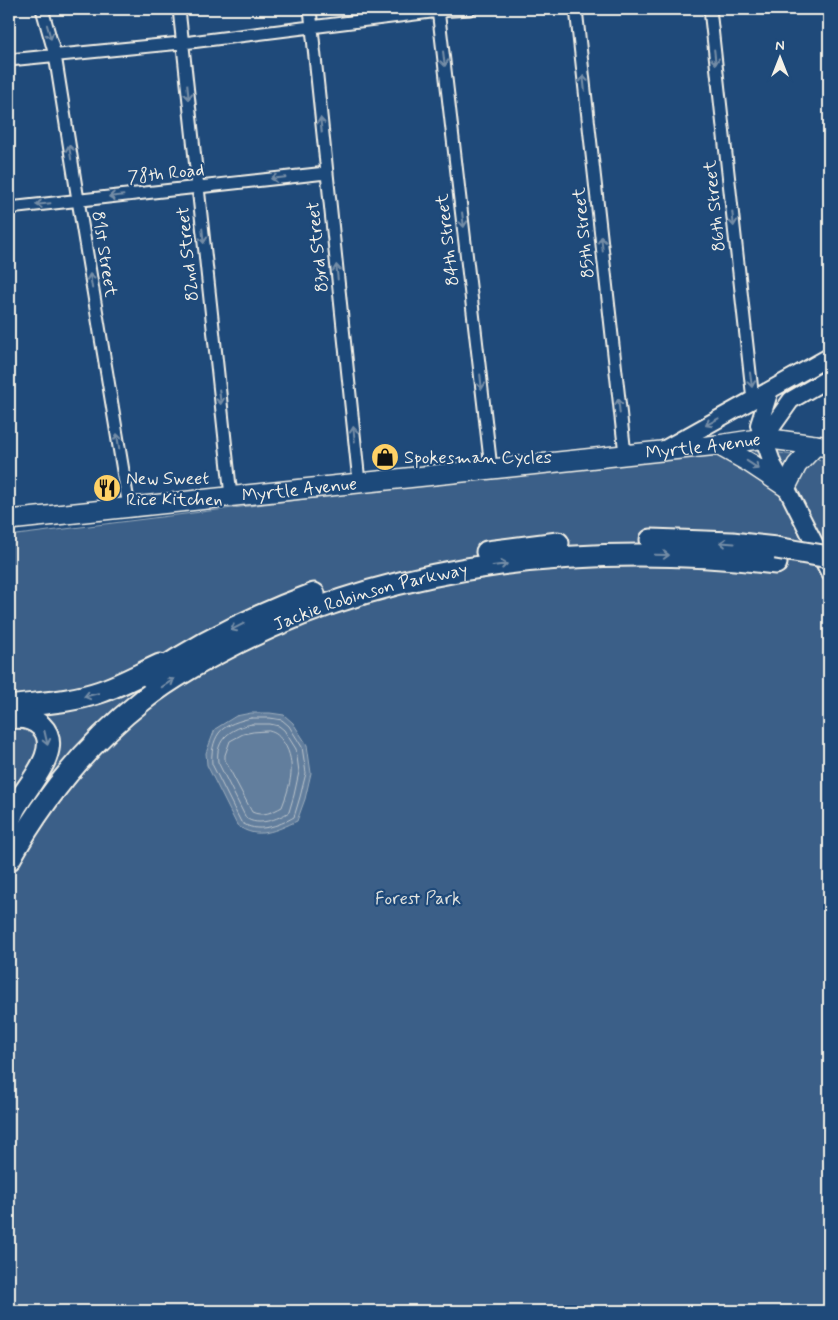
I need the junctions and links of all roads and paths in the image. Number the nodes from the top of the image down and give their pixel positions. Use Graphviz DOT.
graph roads {
  1 [pos="42,9"];
  2 [pos="179,9"];
  3 [pos="310,9"];
  4 [pos="470,9"];
  5 [pos="576,9"];
  6 [pos="710,9"];
  7 [pos="438,10"];
  8 [pos="312,27"];
  9 [pos="183,43"];
  10 [pos="55,55"];
  11 [pos="9,60"];
  12 [pos="326,173"];
  13 [pos="198,187"];
  14 [pos="78,200"];
  15 [pos="9,208"];
  16 [pos="829,357"];
  17 [pos="829,378"];
  18 [pos="770,390"];
  19 [pos="753,400"];
  20 [pos="764,438"];
  21 [pos="718,445"];
  22 [pos="822,446"];
  23 [pos="662,450"];
  24 [pos="625,454"];
  25 [pos="491,468"];
  26 [pos="360,482"];
  27 [pos="786,488"];
  28 [pos="231,496"];
  29 [pos="129,507"];
  30 [pos="9,520"];
  31 [pos="776,556"];
  32 [pos="829,557"];
  33 [pos="829,572"];
  34 [pos="183,655"];
  35 [pos="9,708"];
  36 [pos="9,718"];
  37 [pos="9,822"];
  38 [pos="9,831"];
  39 [pos="9,860"];
  1 -- 10 [label="street, 81st Street, one-way"];
  2 -- 9 [label="street, 82nd Street"];
  3 -- 8 [label="street, 83rd Street"];
  4 -- 7 [label="street"];
  24 -- 5 [label="street, 85th Street, one-way"];
  6 -- 19 [label="street, 86th Street, one-way"];
  7 -- 8 [label="street"];
  7 -- 25 [label="street, 84th Street, one-way"];
  8 -- 9 [label="street"];
  12 -- 8 [label="street, 83rd Street, one-way"];
  9 -- 10 [label="street"];
  9 -- 13 [label="street, 82nd Street, one-way"];
  10 -- 11 [label="street"];
  14 -- 10 [label="street, 81st Street, one-way"];
  12 -- 13 [label="street, 78th Road, one-way"];
  26 -- 12 [label="street, 83rd Street, one-way"];
  13 -- 14 [label="street, 78th Road, one-way"];
  13 -- 28 [label="street, 82nd Street, one-way"];
  14 -- 15 [label="street, 78th Road, one-way"];
  29 -- 14 [label="street, 81st Street, one-way"];
  16 -- 18 [label="main road"];
  17 -- 20 [label="main road"];
  18 -- 19 [label="main road"];
  18 -- 20 [label="main road"];
  19 -- 23 [label="main road, one-way"];
  20 -- 21 [label="main road, Myrtle Avenue"];
  20 -- 22 [label="main road, Myrtle Avenue"];
  20 -- 27 [label="main road"];
  21 -- 23 [label="main road, Myrtle Avenue"];
  21 -- 27 [label="main road, one-way"];
  22 -- 27 [label="main road"];
  23 -- 24 [label="main road, Myrtle Avenue"];
  24 -- 25 [label="main road, Myrtle Avenue"];
  25 -- 26 [label="main road, Myrtle Avenue"];
  26 -- 28 [label="main road, Myrtle Avenue"];
  27 -- 33 [label="main road"];
  28 -- 29 [label="main road, Myrtle Avenue"];
  29 -- 30 [label="main road, Myrtle Avenue"];
  31 -- 32 [label="highway, Jackie Robinson Parkway, bridge"];
  31 -- 33 [label="highway, Jackie Robinson Parkway"];
  31 -- 34 [label="highway, Jackie Robinson Parkway, one-way"];
  39 -- 31 [label="highway, Jackie Robinson Parkway, one-way"];
  34 -- 35 [label="highway, one-way"];
  34 -- 38 [label="highway, Jackie Robinson Parkway"];
  36 -- 37 [label="highway, one-way"];
}
